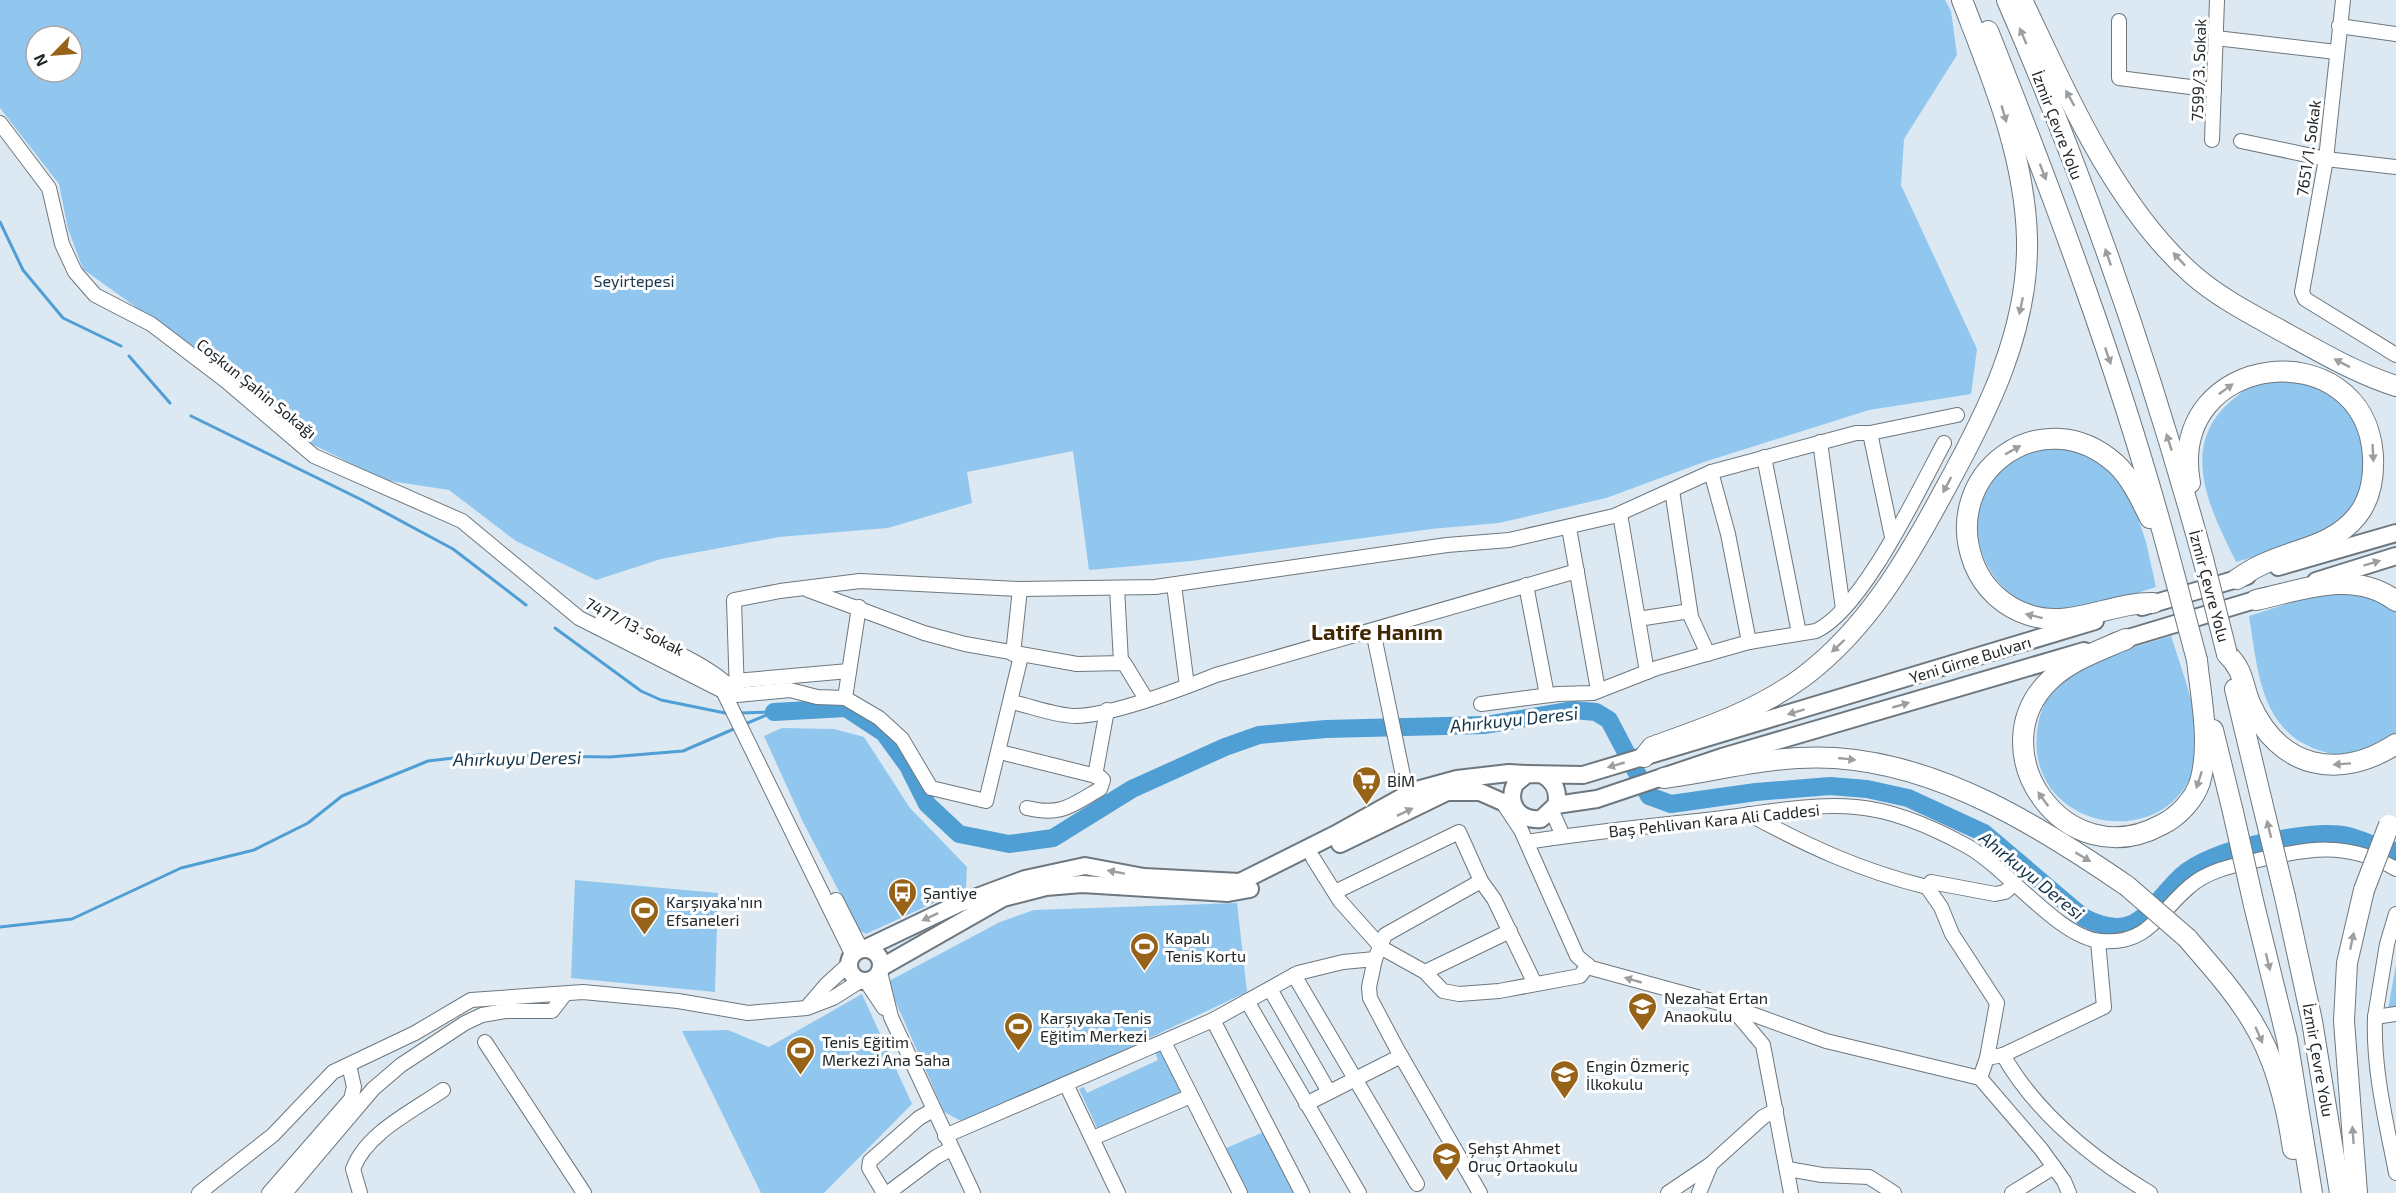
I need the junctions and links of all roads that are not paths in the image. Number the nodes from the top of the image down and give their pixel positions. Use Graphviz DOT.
graph roads {
  1 [pos="1962,0"];
  2 [pos="1976,0"];
  3 [pos="2007,0"];
  4 [pos="2022,0"];
  5 [pos="2217,0"];
  6 [pos="2343,0"];
  7 [pos="2119,21"];
  8 [pos="2339,26"];
  9 [pos="2396,34"];
  10 [pos="2216,38"];
  11 [pos="2336,52"];
  12 [pos="2214,90"];
  13 [pos="0,123"];
  14 [pos="2212,141"];
  15 [pos="2241,141"];
  16 [pos="2326,159"];
  17 [pos="2396,167"];
  18 [pos="2396,355"];
  19 [pos="2396,386"];
  20 [pos="1957,415"];
  21 [pos="1870,433"];
  22 [pos="1820,442"];
  23 [pos="1944,443"];
  24 [pos="1764,457"];
  25 [pos="1711,472"];
  26 [pos="1672,490"];
  27 [pos="1620,514"];
  28 [pos="1569,528"];
  29 [pos="2396,533"];
  30 [pos="1892,537"];
  31 [pos="2169,555"];
  32 [pos="2396,556"];
  33 [pos="2203,559"];
  34 [pos="1577,571"];
  35 [pos="2237,579"];
  36 [pos="1174,585"];
  37 [pos="1526,585"];
  38 [pos="1117,588"];
  39 [pos="803,589"];
  40 [pos="1020,589"];
  41 [pos="2256,600"];
  42 [pos="2396,602"];
  43 [pos="2153,603"];
  44 [pos="859,607"];
  45 [pos="567,608"];
  46 [pos="1843,609"];
  47 [pos="1690,611"];
  48 [pos="1638,619"];
  49 [pos="1373,631"];
  50 [pos="1799,633"];
  51 [pos="2126,639"];
  52 [pos="1749,642"];
  53 [pos="1708,654"];
  54 [pos="2227,654"];
  55 [pos="1017,655"];
  56 [pos="2197,660"];
  57 [pos="1121,662"];
  58 [pos="849,671"];
  59 [pos="1647,672"];
  60 [pos="1187,686"];
  61 [pos="1598,690"];
  62 [pos="1547,695"];
  63 [pos="736,696"];
  64 [pos="845,698"];
  65 [pos="1146,699"];
  66 [pos="1012,702"];
  67 [pos="1481,704"];
  68 [pos="1107,710"];
  69 [pos="2396,744"];
  70 [pos="1000,752"];
  71 [pos="1644,758"];
  72 [pos="1535,775"];
  73 [pos="1095,776"];
  74 [pos="1658,780"];
  75 [pos="1407,795"];
  76 [pos="1027,808"];
  77 [pos="1554,808"];
  78 [pos="1512,810"];
  79 [pos="1749,814"];
  80 [pos="2393,819"];
  81 [pos="1563,836"];
  82 [pos="1527,842"];
  83 [pos="1313,858"];
  84 [pos="2396,869"];
  85 [pos="1481,881"];
  86 [pos="2015,883"];
  87 [pos="1927,887"];
  88 [pos="1335,892"];
  89 [pos="2396,914"];
  90 [pos="1510,931"];
  91 [pos="2098,941"];
  92 [pos="1379,953"];
  93 [pos="857,954"];
  94 [pos="1588,965"];
  95 [pos="1425,972"];
  96 [pos="872,975"];
  97 [pos="1294,975"];
  98 [pos="1535,984"];
  99 [pos="1270,988"];
  100 [pos="565,994"];
  101 [pos="1247,1001"];
  102 [pos="1730,1006"];
  103 [pos="807,1008"];
  104 [pos="2396,1014"];
  105 [pos="2375,1017"];
  106 [pos="1213,1020"];
  107 [pos="485,1042"];
  108 [pos="1164,1042"];
  109 [pos="2003,1055"];
  110 [pos="1401,1056"];
  111 [pos="1987,1058"];
  112 [pos="349,1065"];
  113 [pos="1980,1078"];
  114 [pos="1354,1080"];
  115 [pos="1066,1084"];
  116 [pos="443,1090"];
  117 [pos="1329,1092"];
  118 [pos="1191,1096"];
  119 [pos="1306,1104"];
  120 [pos="933,1110"];
  121 [pos="1776,1110"];
  122 [pos="1093,1138"];
  123 [pos="948,1143"];
  124 [pos="1711,1164"];
  125 [pos="2054,1167"];
  126 [pos="1788,1169"];
  127 [pos="2396,1173"];
  128 [pos="1417,1185"];
  129 [pos="199,1193"];
  130 [pos="269,1193"];
  131 [pos="285,1193"];
  132 [pos="360,1193"];
  133 [pos="584,1193"];
  134 [pos="886,1193"];
  135 [pos="973,1193"];
  136 [pos="1118,1193"];
  137 [pos="1240,1193"];
  138 [pos="1302,1193"];
  139 [pos="1359,1193"];
  140 [pos="1480,1193"];
  141 [pos="1668,1193"];
  142 [pos="1699,1193"];
  143 [pos="1791,1193"];
  144 [pos="1894,1193"];
  145 [pos="2012,1193"];
  146 [pos="2069,1193"];
  147 [pos="2150,1193"];
  148 [pos="2299,1193"];
  149 [pos="2312,1193"];
  150 [pos="2340,1193"];
  151 [pos="2357,1193"];
  1 -- 71 [label="highway, one-way"];
  2 -- 31 [label="highway, İzmir Çevre Yolu, one-way"];
  33 -- 3 [label="highway, İzmir Çevre Yolu, one-way"];
  19 -- 4 [label="highway, one-way"];
  5 -- 10 [label="street, 7599/3. Sokak"];
  6 -- 8 [label="street, 7651/1. Sokak"];
  7 -- 12 [label="street"];
  8 -- 9 [label="street"];
  8 -- 11 [label="street, 7651/1. Sokak"];
  10 -- 11 [label="street"];
  10 -- 12 [label="street, 7599/3. Sokak"];
  11 -- 16 [label="street, 7651/1. Sokak"];
  12 -- 14 [label="street, 7599/3. Sokak"];
  13 -- 45 [label="street, Coşkun Şahin Sokağı"];
  15 -- 16 [label="street"];
  16 -- 17 [label="street"];
  16 -- 18 [label="street, 7651/1. Sokak"];
  20 -- 21 [label="street"];
  21 -- 22 [label="street"];
  21 -- 30 [label="street"];
  22 -- 24 [label="street"];
  22 -- 46 [label="street"];
  23 -- 30 [label="street"];
  24 -- 25 [label="street"];
  24 -- 50 [label="street"];
  25 -- 26 [label="street"];
  25 -- 52 [label="street"];
  26 -- 27 [label="street"];
  26 -- 47 [label="street"];
  27 -- 28 [label="street"];
  27 -- 48 [label="street"];
  28 -- 34 [label="street"];
  28 -- 36 [label="street"];
  29 -- 35 [label="main road, Yeni Girne Bulvarı"];
  30 -- 46 [label="street"];
  43 -- 31 [label="highway, one-way"];
  31 -- 56 [label="highway, bridge"];
  41 -- 32 [label="main road, Yeni Girne Bulvarı, one-way"];
  33 -- 35 [label="highway, one-way"];
  33 -- 54 [label="highway, İzmir Çevre Yolu, bridge"];
  34 -- 37 [label="street"];
  34 -- 61 [label="street"];
  35 -- 43 [label="main road, Yeni Girne Bulvarı"];
  36 -- 38 [label="street"];
  36 -- 60 [label="street"];
  37 -- 49 [label="street"];
  37 -- 62 [label="street"];
  38 -- 40 [label="street"];
  38 -- 57 [label="street"];
  39 -- 40 [label="street"];
  39 -- 44 [label="street"];
  39 -- 63 [label="street"];
  40 -- 55 [label="street"];
  41 -- 42 [label="highway"];
  41 -- 51 [label="main road, Yeni Girne Bulvarı"];
  43 -- 71 [label="main road, Yeni Girne Bulvarı, one-way"];
  44 -- 55 [label="street"];
  44 -- 58 [label="street"];
  45 -- 63 [label="street, 7477/13. Sokak"];
  46 -- 50 [label="street"];
  47 -- 48 [label="street"];
  47 -- 53 [label="street"];
  48 -- 59 [label="street"];
  49 -- 60 [label="street"];
  49 -- 75 [label="street"];
  50 -- 52 [label="street"];
  56 -- 51 [label="highway, one-way"];
  74 -- 51 [label="main road, Yeni Girne Bulvarı, one-way"];
  52 -- 53 [label="street"];
  53 -- 59 [label="street"];
  69 -- 54 [label="highway, one-way"];
  150 -- 54 [label="highway, İzmir Çevre Yolu, one-way, bridge"];
  55 -- 57 [label="street"];
  55 -- 66 [label="street"];
  56 -- 149 [label="highway, İzmir Çevre Yolu, one-way, bridge"];
  57 -- 65 [label="street"];
  58 -- 63 [label="street"];
  58 -- 64 [label="street"];
  59 -- 61 [label="street"];
  60 -- 65 [label="street"];
  61 -- 62 [label="street"];
  62 -- 67 [label="street"];
  63 -- 64 [label="street"];
  63 -- 93 [label="street, 7477/13. Sokak"];
  64 -- 70 [label="street"];
  65 -- 68 [label="street"];
  66 -- 68 [label="street"];
  66 -- 70 [label="street"];
  68 -- 73 [label="street"];
  70 -- 73 [label="street"];
  71 -- 72 [label="main road, Yeni Girne Bulvarı, one-way"];
  72 -- 75 [label="main road"];
  72 -- 77 [label="main road"];
  72 -- 78 [label="main road"];
  73 -- 76 [label="street"];
  74 -- 77 [label="main road, Yeni Girne Bulvarı"];
  74 -- 148 [label="highway, one-way, bridge"];
  75 -- 93 [label="main road, one-way"];
  77 -- 78 [label="main road"];
  77 -- 81 [label="street"];
  78 -- 82 [label="street"];
  83 -- 78 [label="main road, one-way"];
  79 -- 81 [label="street, Baş Pehlivan Kara Ali Caddesi"];
  79 -- 86 [label="street, Baş Pehlivan Kara Ali Caddesi"];
  79 -- 87 [label="street"];
  151 -- 80 [label="highway, one-way, bridge"];
  81 -- 82 [label="street, Baş Pehlivan Kara Ali Caddesi"];
  82 -- 94 [label="street"];
  83 -- 88 [label="street"];
  83 -- 96 [label="main road"];
  84 -- 91 [label="street, Baş Pehlivan Kara Ali Caddesi"];
  85 -- 88 [label="street"];
  85 -- 90 [label="street"];
  85 -- 92 [label="street"];
  86 -- 87 [label="street"];
  86 -- 91 [label="street, Baş Pehlivan Kara Ali Caddesi"];
  87 -- 111 [label="street"];
  88 -- 92 [label="street"];
  89 -- 105 [label="street"];
  90 -- 95 [label="street"];
  90 -- 98 [label="street"];
  91 -- 109 [label="street"];
  92 -- 95 [label="street"];
  92 -- 97 [label="street"];
  92 -- 110 [label="street"];
  93 -- 96 [label="main road"];
  93 -- 96 [label="main road"];
  93 -- 103 [label="street"];
  94 -- 98 [label="street"];
  102 -- 94 [label="street, one-way"];
  95 -- 98 [label="street"];
  96 -- 103 [label="street"];
  96 -- 120 [label="street"];
  97 -- 99 [label="street"];
  97 -- 114 [label="street"];
  99 -- 101 [label="street"];
  99 -- 117 [label="street"];
  100 -- 103 [label="street"];
  100 -- 112 [label="street"];
  100 -- 131 [label="street"];
  101 -- 106 [label="street"];
  101 -- 119 [label="street"];
  102 -- 113 [label="street"];
  102 -- 121 [label="street"];
  104 -- 105 [label="street"];
  105 -- 127 [label="street"];
  106 -- 108 [label="street"];
  106 -- 138 [label="street"];
  107 -- 133 [label="street"];
  108 -- 115 [label="street"];
  108 -- 118 [label="street"];
  109 -- 111 [label="street"];
  109 -- 147 [label="street"];
  110 -- 114 [label="street"];
  110 -- 140 [label="street"];
  111 -- 113 [label="street"];
  112 -- 129 [label="street"];
  112 -- 130 [label="street"];
  113 -- 125 [label="street"];
  114 -- 117 [label="street"];
  114 -- 128 [label="street"];
  115 -- 122 [label="street"];
  115 -- 123 [label="street"];
  116 -- 132 [label="street"];
  117 -- 119 [label="street"];
  118 -- 122 [label="street"];
  118 -- 137 [label="street"];
  119 -- 139 [label="street"];
  120 -- 123 [label="street"];
  120 -- 134 [label="street"];
  121 -- 124 [label="street"];
  121 -- 126 [label="street"];
  122 -- 136 [label="street"];
  123 -- 134 [label="street"];
  123 -- 135 [label="street"];
  124 -- 141 [label="street"];
  124 -- 142 [label="street"];
  125 -- 145 [label="street"];
  125 -- 146 [label="street"];
  126 -- 143 [label="street"];
  126 -- 144 [label="street"];
}
